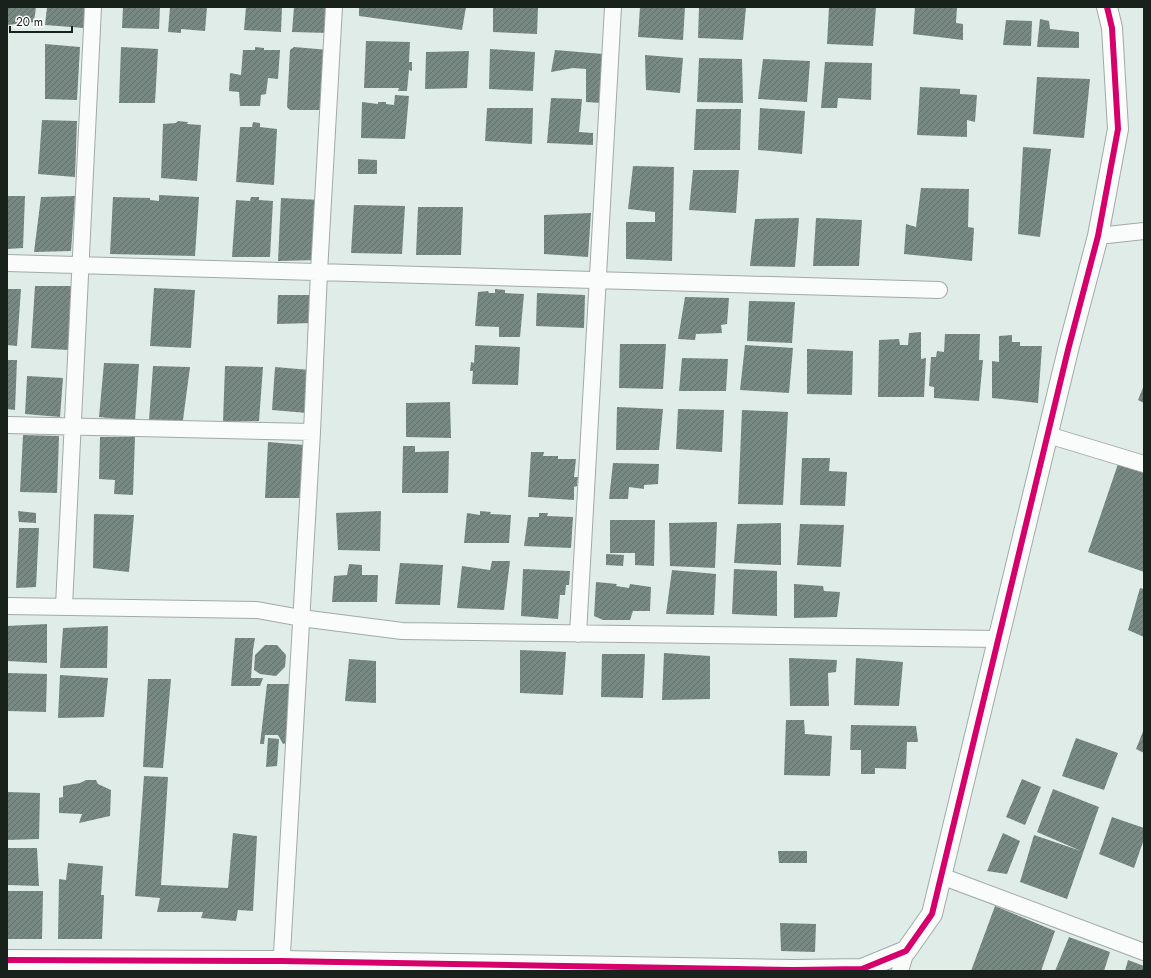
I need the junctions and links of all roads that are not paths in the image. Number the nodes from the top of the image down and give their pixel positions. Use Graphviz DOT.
graph roads {
  1 [pos="93,7"];
  2 [pos="334,7"];
  3 [pos="613,7"];
  4 [pos="1107,7"];
  5 [pos="1144,231"];
  6 [pos="1098,236"];
  7 [pos="7,263"];
  8 [pos="81,265"];
  9 [pos="319,272"];
  10 [pos="598,280"];
  11 [pos="939,290"];
  12 [pos="7,425"];
  13 [pos="72,427"];
  14 [pos="312,432"];
  15 [pos="1048,436"];
  16 [pos="1144,464"];
  17 [pos="7,606"];
  18 [pos="64,606"];
  19 [pos="301,618"];
  20 [pos="578,634"];
  21 [pos="999,639"];
  22 [pos="941,876"];
  23 [pos="906,951"];
  24 [pos="1144,952"];
  25 [pos="7,960"];
  26 [pos="281,966"];
  27 [pos="429,967"];
  28 [pos="553,968"];
  29 [pos="900,971"];
  1 -- 8 [label="street"];
  2 -- 9 [label="street"];
  3 -- 10 [label="street"];
  4 -- 6 [label="street"];
  5 -- 6 [label="street"];
  6 -- 15 [label="street"];
  7 -- 8 [label="street"];
  8 -- 9 [label="street"];
  8 -- 13 [label="street"];
  9 -- 10 [label="street"];
  9 -- 14 [label="street"];
  10 -- 11 [label="street"];
  10 -- 20 [label="street"];
  12 -- 13 [label="street"];
  13 -- 14 [label="street"];
  13 -- 18 [label="street"];
  14 -- 19 [label="street"];
  15 -- 16 [label="street"];
  15 -- 21 [label="street"];
  17 -- 18 [label="street"];
  18 -- 19 [label="street"];
  19 -- 20 [label="street"];
  19 -- 26 [label="street"];
  20 -- 21 [label="street"];
  21 -- 22 [label="street"];
  22 -- 23 [label="street"];
  22 -- 24 [label="street"];
  23 -- 28 [label="street"];
  23 -- 29 [label="street"];
  25 -- 26 [label="street"];
  26 -- 27 [label="street"];
  27 -- 28 [label="street"];
}
